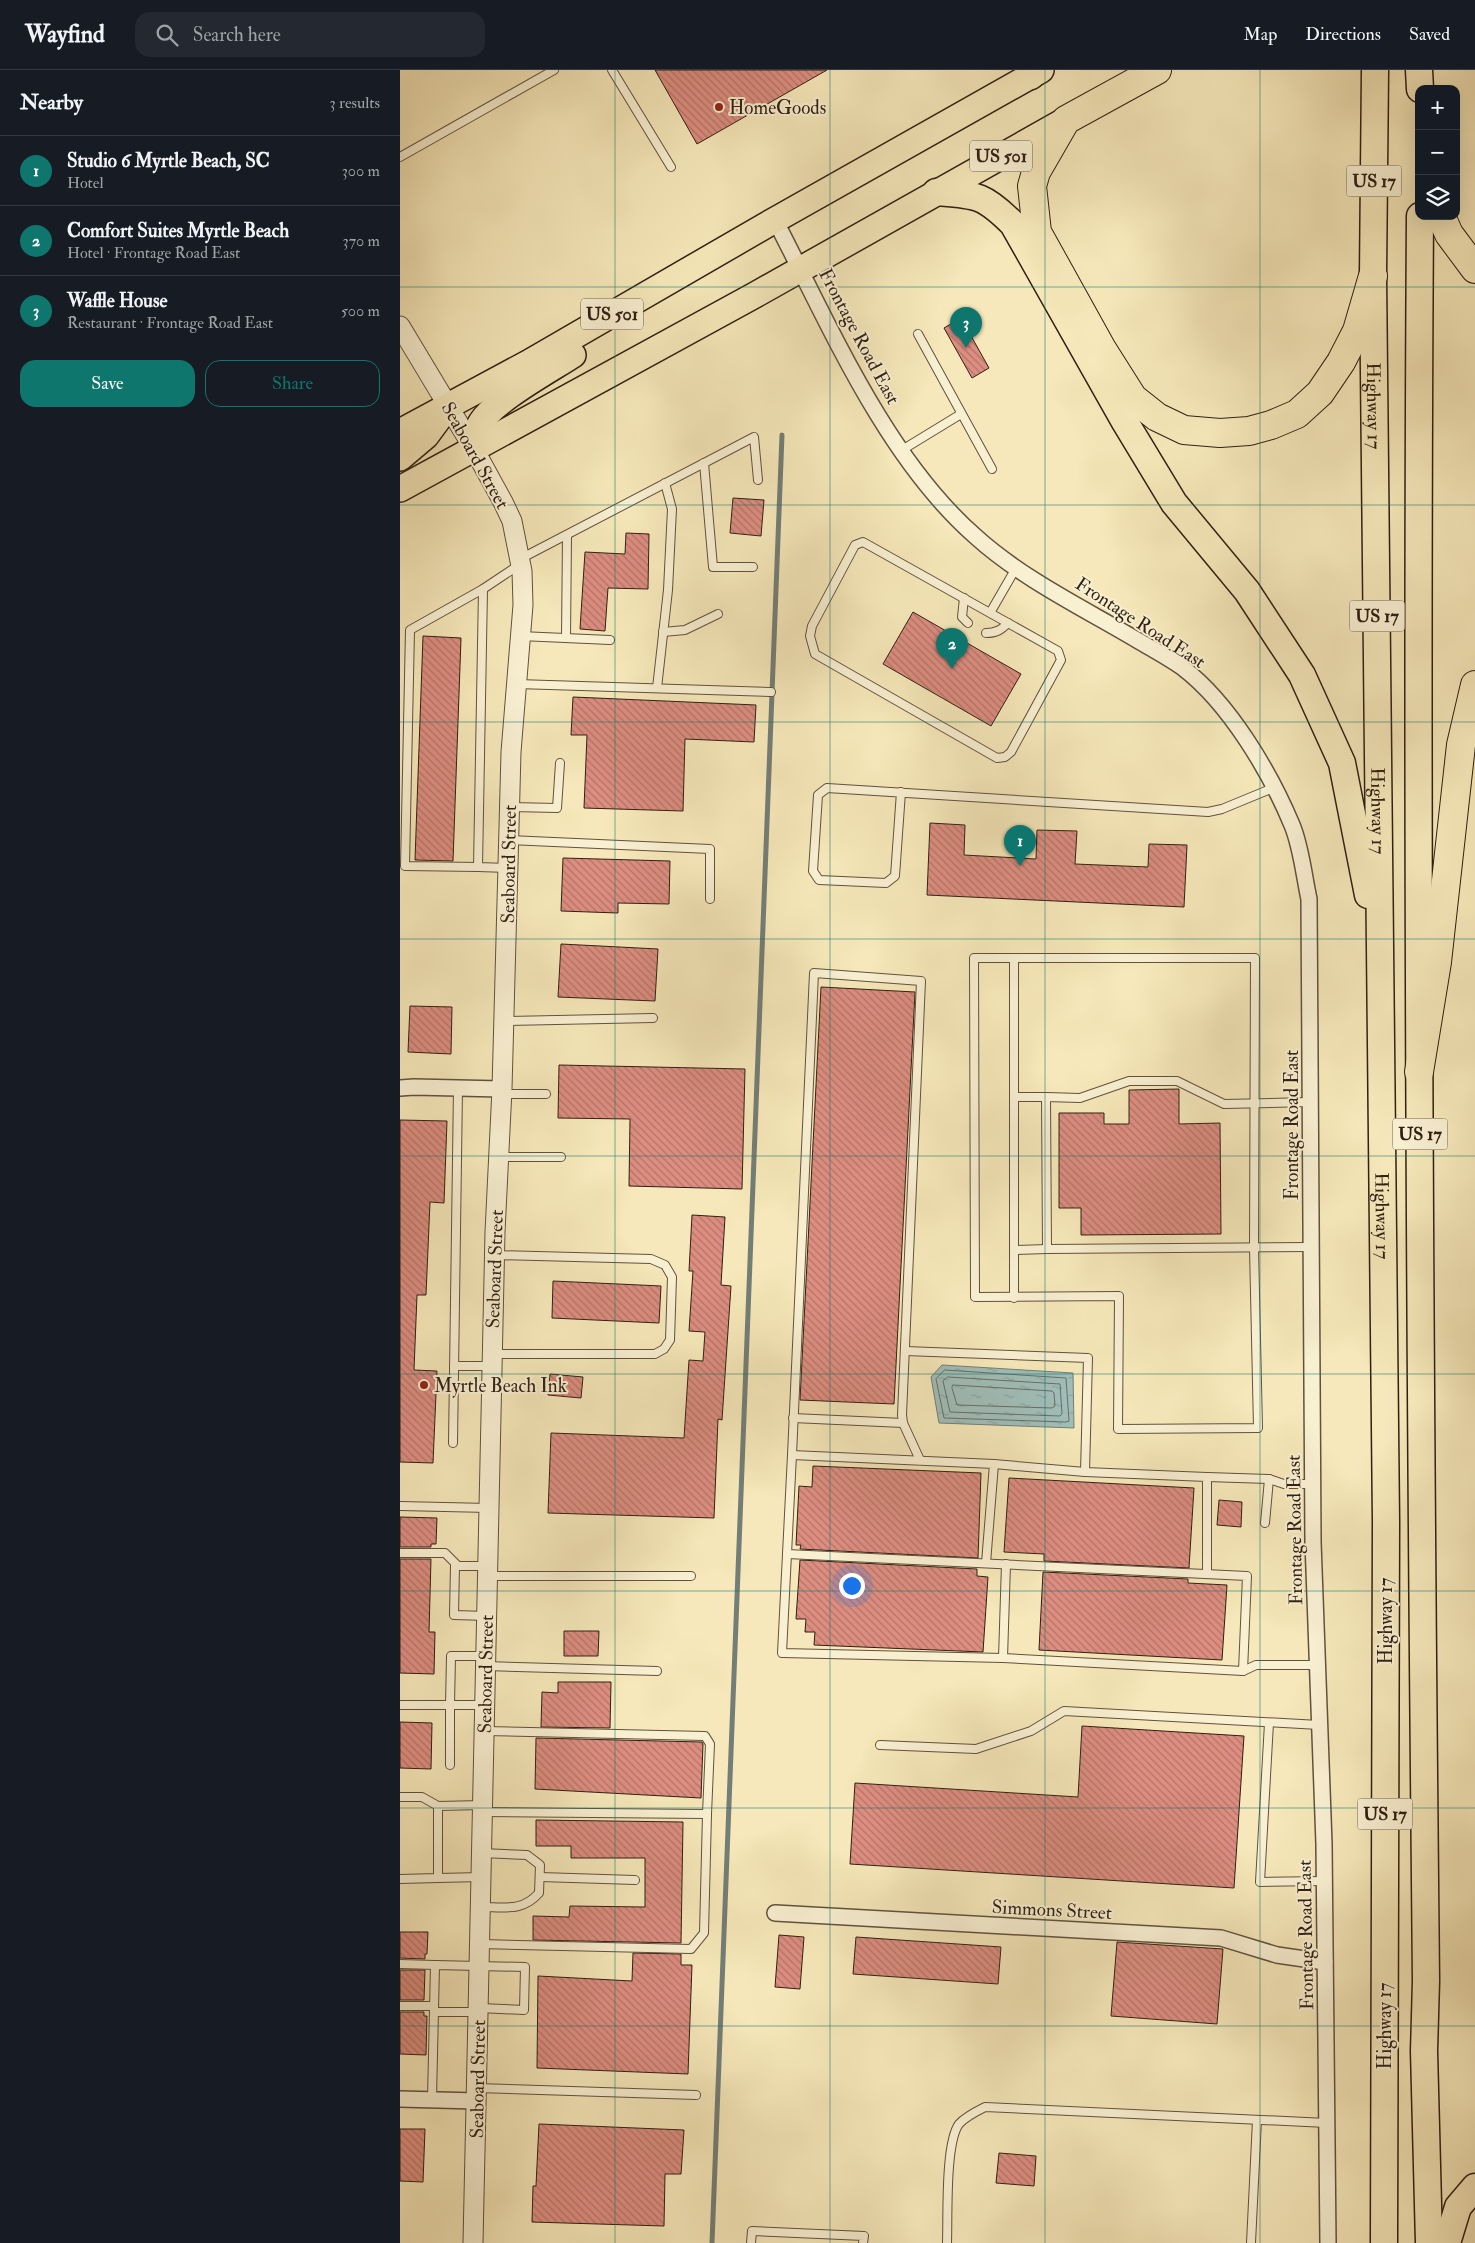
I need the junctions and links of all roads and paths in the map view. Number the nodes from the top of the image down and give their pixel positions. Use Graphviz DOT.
graph roads {
  1 [pos="554,70"];
  2 [pos="612,70"];
  3 [pos="1156,70"];
  4 [pos="1420,70"];
  5 [pos="1036,72"];
  6 [pos="1375,78"];
  7 [pos="1420,85"];
  8 [pos="1066,120"];
  9 [pos="400,157"];
  10 [pos="671,167"];
  11 [pos="936,192"];
  12 [pos="775,220"];
  13 [pos="1420,220"];
  14 [pos="1443,220"];
  15 [pos="800,269"];
  16 [pos="1475,270"];
  17 [pos="1373,276"];
  18 [pos="661,286"];
  19 [pos="400,326"];
  20 [pos="918,334"];
  21 [pos="448,404"];
  22 [pos="961,414"];
  23 [pos="400,432"];
  24 [pos="474,449"];
  25 [pos="902,450"];
  26 [pos="400,458"];
  27 [pos="704,463"];
  28 [pos="992,469"];
  29 [pos="758,480"];
  30 [pos="665,484"];
  31 [pos="400,489"];
  32 [pos="567,535"];
  33 [pos="521,562"];
  34 [pos="753,567"];
  35 [pos="1016,568"];
  36 [pos="483,588"];
  37 [pos="964,598"];
  38 [pos="990,613"];
  39 [pos="718,614"];
  40 [pos="968,623"];
  41 [pos="1008,623"];
  42 [pos="663,632"];
  43 [pos="986,633"];
  44 [pos="520,636"];
  45 [pos="566,638"];
  46 [pos="610,640"];
  47 [pos="515,684"];
  48 [pos="1475,685"];
  49 [pos="657,688"];
  50 [pos="771,692"];
  51 [pos="560,763"];
  52 [pos="1273,788"];
  53 [pos="901,792"];
  54 [pos="510,807"];
  55 [pos="509,840"];
  56 [pos="478,867"];
  57 [pos="508,868"];
  58 [pos="710,899"];
  59 [pos="1381,957"];
  60 [pos="1014,959"];
  61 [pos="653,1018"];
  62 [pos="504,1021"];
  63 [pos="1419,1072"];
  64 [pos="400,1088"];
  65 [pos="458,1088"];
  66 [pos="502,1091"];
  67 [pos="546,1094"];
  68 [pos="1014,1097"];
  69 [pos="1046,1097"];
  70 [pos="1310,1102"];
  71 [pos="1253,1104"];
  72 [pos="499,1157"];
  73 [pos="560,1157"];
  74 [pos="1254,1248"];
  75 [pos="1311,1248"];
  76 [pos="1047,1249"];
  77 [pos="1014,1250"];
  78 [pos="494,1255"];
  79 [pos="1014,1298"];
  80 [pos="905,1351"];
  81 [pos="492,1360"];
  82 [pos="454,1366"];
  83 [pos="793,1418"];
  84 [pos="903,1423"];
  85 [pos="453,1443"];
  86 [pos="792,1455"];
  87 [pos="920,1460"];
  88 [pos="994,1464"];
  89 [pos="1085,1472"];
  90 [pos="1207,1477"];
  91 [pos="1268,1479"];
  92 [pos="1313,1484"];
  93 [pos="400,1506"];
  94 [pos="489,1508"];
  95 [pos="1265,1523"];
  96 [pos="400,1553"];
  97 [pos="787,1554"];
  98 [pos="986,1563"];
  99 [pos="1006,1564"];
  100 [pos="458,1566"];
  101 [pos="488,1571"];
  102 [pos="1207,1574"];
  103 [pos="691,1576"];
  104 [pos="486,1616"];
  105 [pos="1003,1658"];
  106 [pos="485,1661"];
  107 [pos="1317,1665"];
  108 [pos="658,1671"];
  109 [pos="1243,1671"];
  110 [pos="400,1705"];
  111 [pos="450,1705"];
  112 [pos="485,1705"];
  113 [pos="1269,1723"];
  114 [pos="1319,1725"];
  115 [pos="484,1730"];
  116 [pos="880,1745"];
  117 [pos="450,1765"];
  118 [pos="400,1797"];
  119 [pos="438,1806"];
  120 [pos="482,1808"];
  121 [pos="707,1814"];
  122 [pos="481,1853"];
  123 [pos="481,1877"];
  124 [pos="438,1878"];
  125 [pos="540,1878"];
  126 [pos="400,1879"];
  127 [pos="635,1880"];
  128 [pos="1324,1881"];
  129 [pos="480,1907"];
  130 [pos="774,1914"];
  131 [pos="480,1944"];
  132 [pos="1325,1962"];
  133 [pos="400,1964"];
  134 [pos="479,1964"];
  135 [pos="435,1965"];
  136 [pos="400,2006"];
  137 [pos="434,2009"];
  138 [pos="478,2010"];
  139 [pos="476,2094"];
  140 [pos="696,2094"];
  141 [pos="400,2099"];
  142 [pos="432,2100"];
  143 [pos="1257,2120"];
  144 [pos="1327,2123"];
  145 [pos="1475,2187"];
  146 [pos="474,2243"];
  147 [pos="751,2243"];
  148 [pos="864,2243"];
  149 [pos="947,2243"];
  150 [pos="1251,2243"];
  151 [pos="1328,2243"];
  152 [pos="1384,2243"];
  153 [pos="1429,2243"];
  154 [pos="1447,2243"];
  1 -- 9 [label="lane"];
  2 -- 10 [label="lane"];
  3 -- 8 [label="highway, US 501"];
  4 -- 7 [label="highway"];
  5 -- 12 [label="main road, US 501"];
  6 -- 17 [label="highway, Highway 17 / US 17"];
  8 -- 11 [label="main road, US 501"];
  8 -- 17 [label="highway"];
  11 -- 15 [label="main road, US 501"];
  11 -- 59 [label="highway"];
  12 -- 15 [label="street, Frontage Road East"];
  12 -- 18 [label="main road, US 501"];
  13 -- 63 [label="highway, Highway 17 / US 17"];
  14 -- 16 [label="highway"];
  15 -- 24 [label="main road, US 501"];
  15 -- 25 [label="street, Frontage Road East"];
  17 -- 59 [label="highway, Highway 17 / US 17"];
  18 -- 21 [label="main road, US 501"];
  18 -- 24 [label="main road"];
  19 -- 21 [label="street, Seaboard Street"];
  20 -- 22 [label="lane"];
  21 -- 23 [label="main road, US 501"];
  21 -- 24 [label="street, Seaboard Street"];
  21 -- 26 [label="main road"];
  22 -- 25 [label="lane"];
  22 -- 28 [label="lane"];
  24 -- 31 [label="main road, US 501"];
  24 -- 33 [label="street, Seaboard Street"];
  25 -- 35 [label="street, Frontage Road East"];
  27 -- 29 [label="lane"];
  27 -- 30 [label="lane"];
  27 -- 34 [label="lane"];
  30 -- 32 [label="lane"];
  30 -- 42 [label="lane"];
  32 -- 33 [label="lane"];
  32 -- 45 [label="lane"];
  33 -- 36 [label="lane"];
  33 -- 44 [label="street, Seaboard Street"];
  35 -- 38 [label="lane"];
  35 -- 52 [label="street, Frontage Road East"];
  36 -- 56 [label="lane"];
  36 -- 56 [label="lane"];
  37 -- 38 [label="lane"];
  37 -- 40 [label="lane"];
  37 -- 41 [label="lane"];
  38 -- 41 [label="lane"];
  39 -- 42 [label="lane"];
  41 -- 43 [label="lane"];
  42 -- 49 [label="lane"];
  44 -- 45 [label="lane"];
  44 -- 47 [label="street, Seaboard Street"];
  45 -- 46 [label="lane"];
  47 -- 49 [label="lane"];
  47 -- 54 [label="street, Seaboard Street"];
  48 -- 63 [label="highway"];
  49 -- 50 [label="lane"];
  51 -- 54 [label="lane"];
  52 -- 53 [label="lane"];
  52 -- 70 [label="street, Frontage Road East"];
  53 -- 53 [label="lane"];
  54 -- 55 [label="street, Seaboard Street"];
  55 -- 57 [label="street, Seaboard Street"];
  55 -- 58 [label="lane"];
  56 -- 57 [label="lane"];
  57 -- 62 [label="street, Seaboard Street"];
  59 -- 152 [label="highway, Highway 17 / US 17"];
  60 -- 68 [label="lane"];
  60 -- 71 [label="lane"];
  60 -- 79 [label="lane"];
  61 -- 62 [label="lane"];
  62 -- 66 [label="street, Seaboard Street"];
  63 -- 153 [label="highway, Highway 17 / US 17"];
  64 -- 65 [label="street"];
  65 -- 66 [label="street"];
  65 -- 82 [label="lane"];
  66 -- 67 [label="lane"];
  66 -- 72 [label="street, Seaboard Street"];
  68 -- 69 [label="lane"];
  68 -- 77 [label="lane"];
  69 -- 71 [label="lane"];
  69 -- 76 [label="lane"];
  70 -- 71 [label="lane"];
  70 -- 75 [label="street, Frontage Road East"];
  71 -- 74 [label="lane"];
  72 -- 73 [label="lane"];
  72 -- 78 [label="street, Seaboard Street"];
  74 -- 75 [label="lane"];
  74 -- 76 [label="lane"];
  74 -- 79 [label="lane"];
  75 -- 92 [label="street, Frontage Road East"];
  76 -- 77 [label="lane"];
  77 -- 79 [label="lane"];
  78 -- 81 [label="street, Seaboard Street"];
  78 -- 81 [label="lane"];
  80 -- 83 [label="lane"];
  80 -- 84 [label="lane"];
  80 -- 89 [label="lane"];
  81 -- 82 [label="lane"];
  81 -- 94 [label="street, Seaboard Street"];
  82 -- 85 [label="lane"];
  83 -- 84 [label="lane"];
  83 -- 86 [label="lane"];
  84 -- 87 [label="lane"];
  86 -- 87 [label="lane"];
  86 -- 97 [label="lane"];
  87 -- 88 [label="lane"];
  88 -- 89 [label="lane"];
  88 -- 98 [label="lane"];
  89 -- 90 [label="lane"];
  90 -- 91 [label="lane"];
  90 -- 102 [label="lane"];
  91 -- 92 [label="lane"];
  91 -- 95 [label="lane"];
  92 -- 107 [label="street, Frontage Road East"];
  93 -- 94 [label="lane"];
  94 -- 101 [label="street, Seaboard Street"];
  96 -- 100 [label="lane"];
  97 -- 98 [label="lane"];
  97 -- 105 [label="lane"];
  98 -- 99 [label="lane"];
  99 -- 102 [label="lane"];
  99 -- 105 [label="lane"];
  100 -- 101 [label="lane"];
  100 -- 104 [label="lane"];
  101 -- 103 [label="lane"];
  101 -- 104 [label="street, Seaboard Street"];
  102 -- 109 [label="lane"];
  104 -- 106 [label="street, Seaboard Street"];
  105 -- 109 [label="lane"];
  106 -- 108 [label="lane"];
  106 -- 111 [label="lane"];
  106 -- 112 [label="street, Seaboard Street"];
  107 -- 109 [label="lane"];
  107 -- 114 [label="street, Frontage Road East"];
  110 -- 111 [label="lane"];
  111 -- 112 [label="lane"];
  111 -- 117 [label="lane"];
  112 -- 115 [label="street, Seaboard Street"];
  113 -- 114 [label="lane"];
  113 -- 116 [label="lane"];
  113 -- 128 [label="lane"];
  114 -- 128 [label="street, Frontage Road East"];
  115 -- 120 [label="street, Seaboard Street"];
  115 -- 121 [label="lane"];
  118 -- 119 [label="lane"];
  119 -- 120 [label="lane"];
  119 -- 124 [label="lane"];
  120 -- 121 [label="lane"];
  120 -- 122 [label="street, Seaboard Street"];
  121 -- 131 [label="lane"];
  122 -- 123 [label="street, Seaboard Street"];
  122 -- 125 [label="lane"];
  123 -- 124 [label="lane"];
  123 -- 129 [label="street, Seaboard Street"];
  124 -- 126 [label="lane"];
  125 -- 127 [label="lane"];
  125 -- 129 [label="lane"];
  128 -- 132 [label="street, Frontage Road East"];
  129 -- 131 [label="street, Seaboard Street"];
  130 -- 132 [label="street, Simmons Street"];
  131 -- 134 [label="street, Seaboard Street"];
  132 -- 144 [label="street, Frontage Road East"];
  133 -- 135 [label="lane"];
  134 -- 135 [label="lane"];
  134 -- 138 [label="street, Seaboard Street"];
  134 -- 138 [label="lane"];
  135 -- 137 [label="lane"];
  136 -- 137 [label="lane"];
  137 -- 138 [label="lane"];
  137 -- 142 [label="lane"];
  138 -- 139 [label="street, Seaboard Street"];
  139 -- 140 [label="lane"];
  139 -- 142 [label="street"];
  139 -- 146 [label="street, Seaboard Street"];
  141 -- 142 [label="street"];
  143 -- 144 [label="lane"];
  143 -- 149 [label="lane"];
  143 -- 150 [label="lane"];
  144 -- 151 [label="street, Frontage Road East"];
  145 -- 154 [label="highway"];
  147 -- 148 [label="lane"];
}
